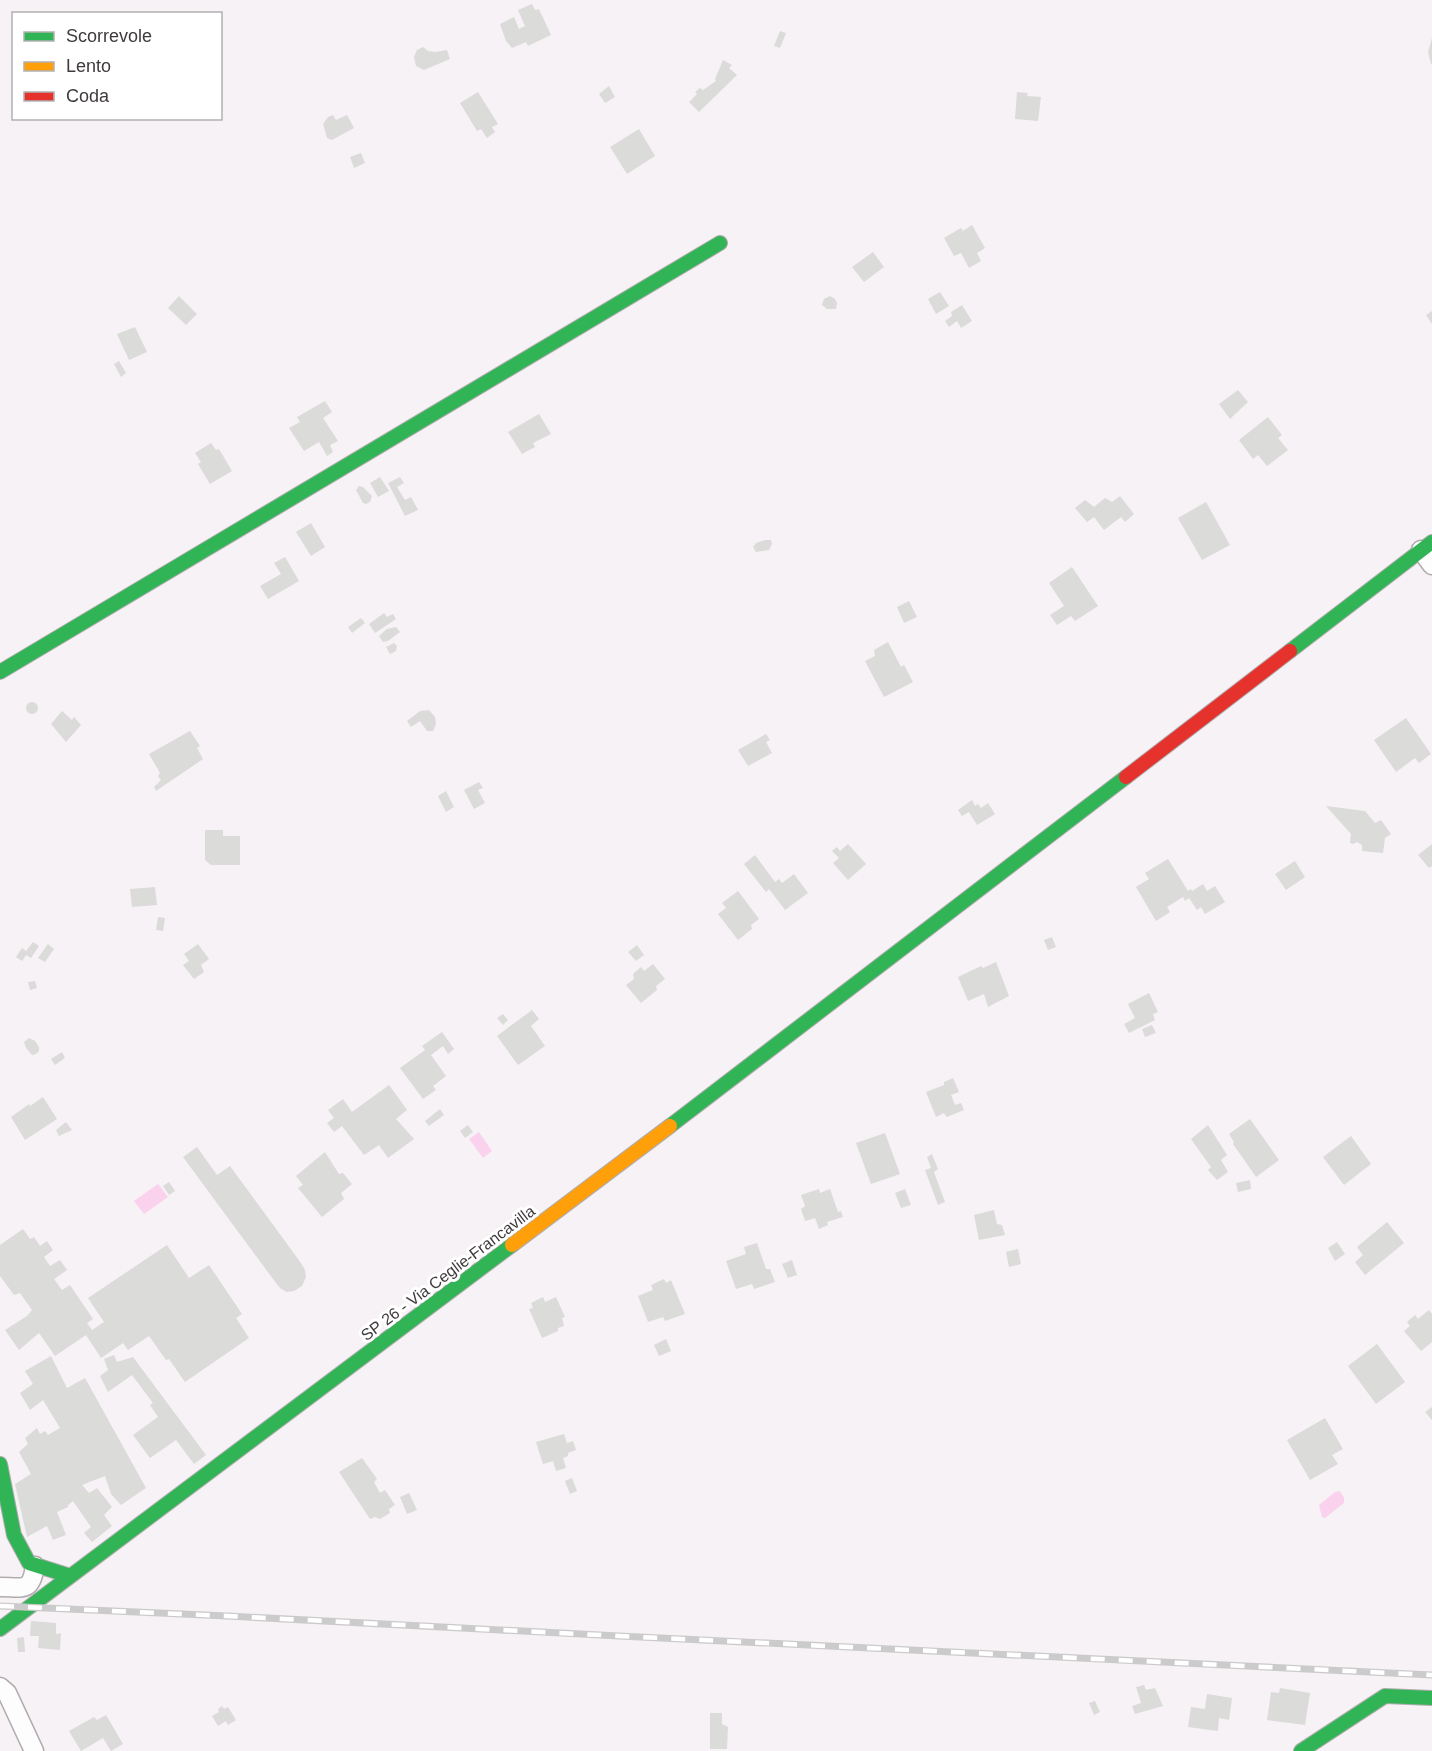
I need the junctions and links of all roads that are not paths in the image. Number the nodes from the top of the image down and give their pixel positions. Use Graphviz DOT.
graph roads {
  1 [pos="720,243"];
  2 [pos="1426,546"];
  3 [pos="1432,565"];
  4 [pos="0,672"];
  5 [pos="0,1464"];
  6 [pos="35,1566"];
  7 [pos="70,1576"];
  8 [pos="0,1587"];
  9 [pos="0,1629"];
  10 [pos="0,1687"];
  11 [pos="1432,1698"];
  12 [pos="34,1751"];
  13 [pos="1301,1751"];
  1 -- 4 [label="main road"];
  2 -- 3 [label="street"];
  2 -- 7 [label="main road, SP 26 - Via Ceglie-Francavilla"];
  5 -- 6 [label="main road"];
  6 -- 7 [label="main road"];
  6 -- 8 [label="street"];
  7 -- 9 [label="main road, SP 26 - Via Ceglie-Francavilla"];
  10 -- 12 [label="street"];
  11 -- 13 [label="main road"];
}
